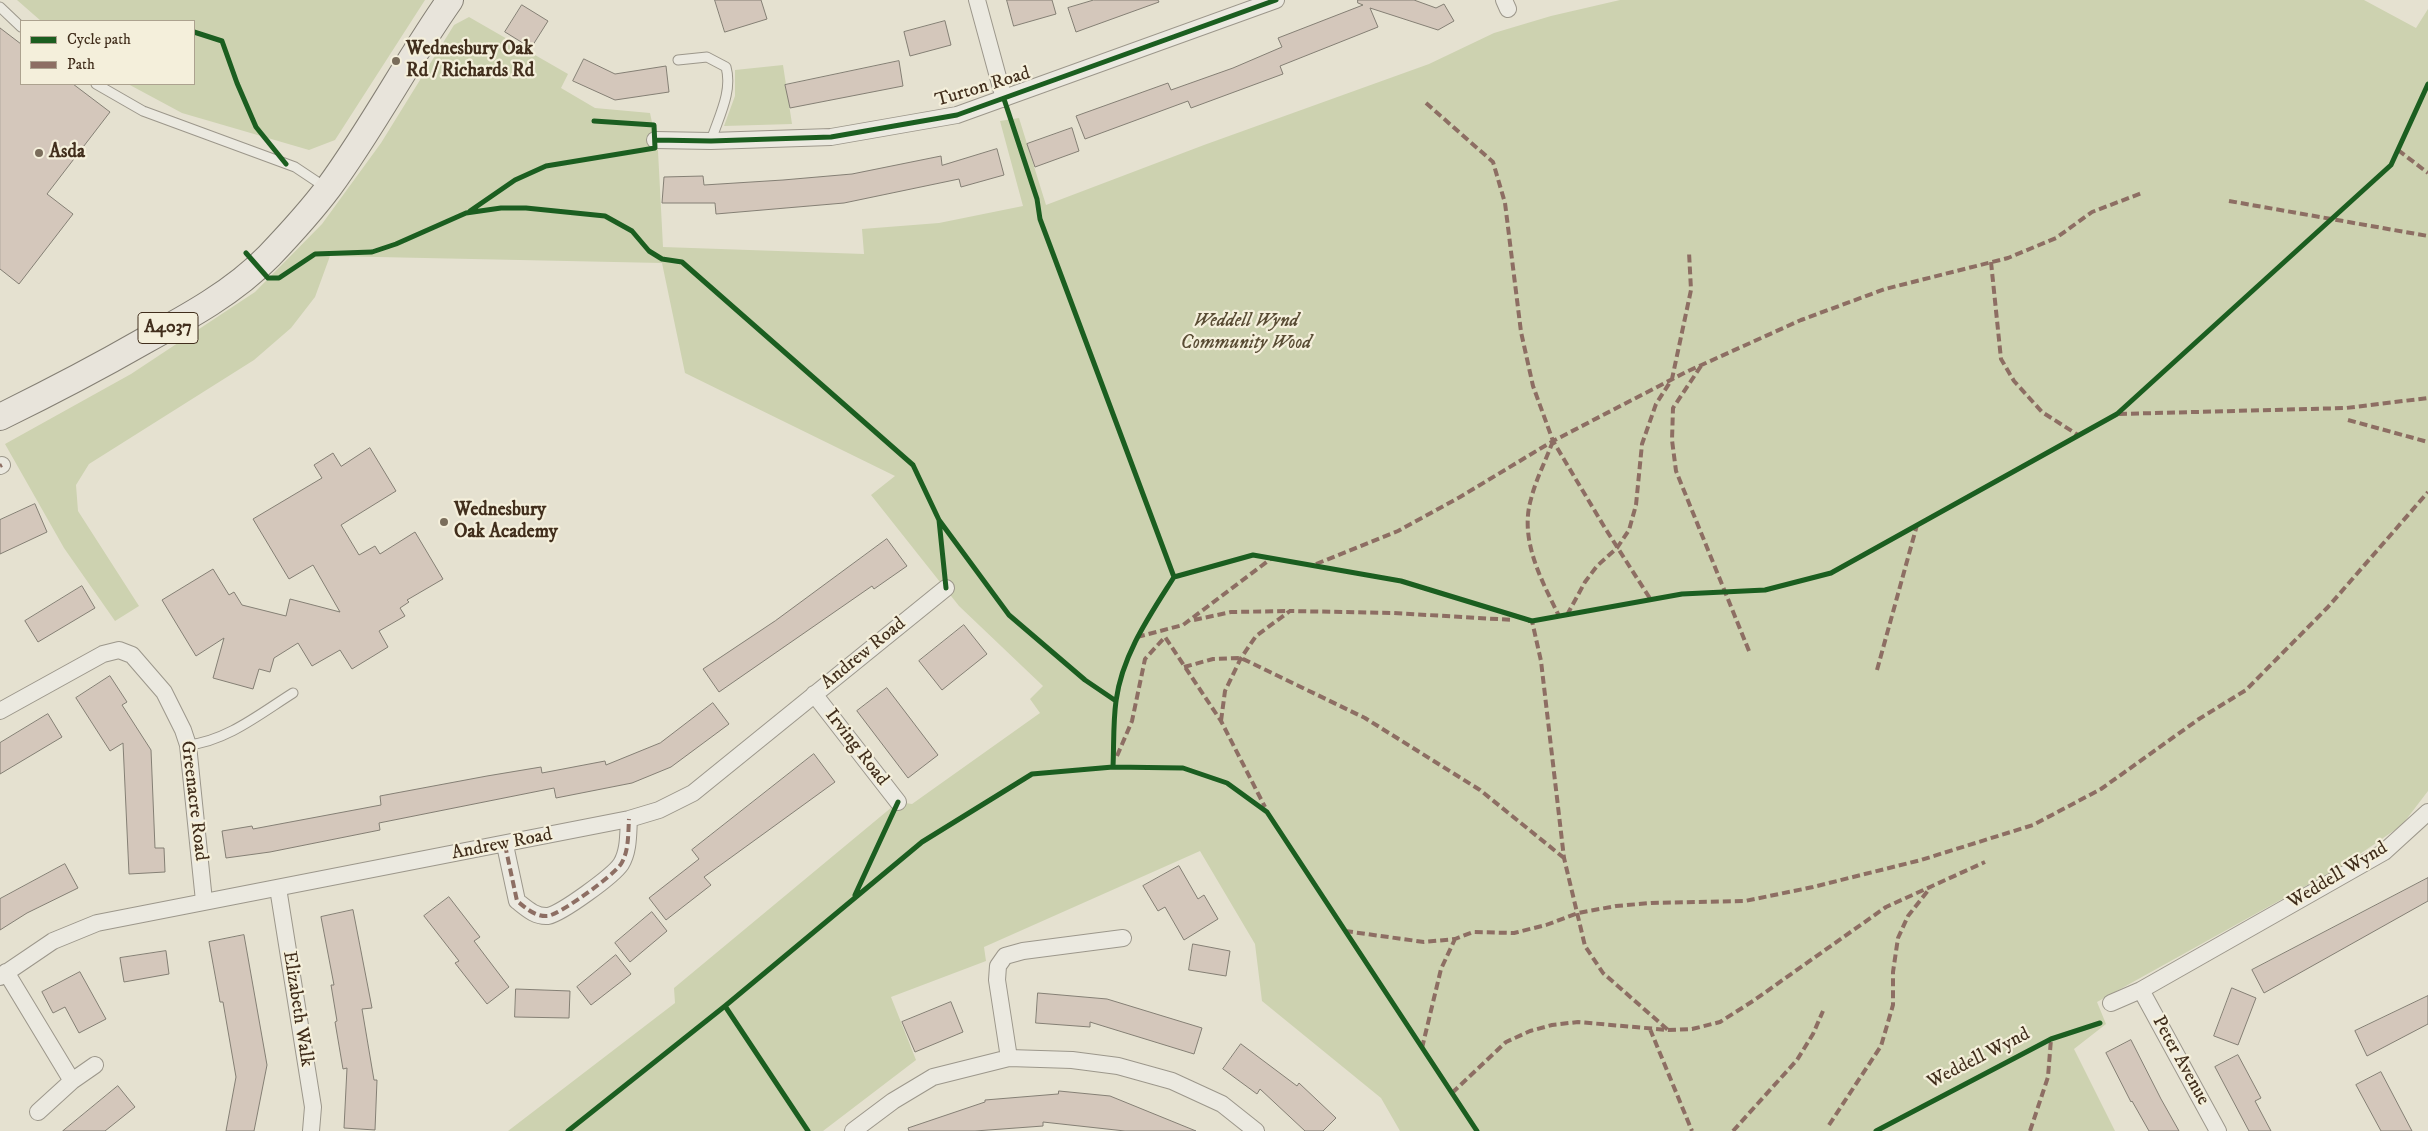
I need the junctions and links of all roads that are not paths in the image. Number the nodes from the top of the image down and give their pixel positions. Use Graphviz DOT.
graph roads {
  1 [pos="450,0"];
  2 [pos="977,0"];
  3 [pos="1276,0"];
  4 [pos="0,7"];
  5 [pos="20,26"];
  6 [pos="678,60"];
  7 [pos="98,85"];
  8 [pos="1004,99"];
  9 [pos="655,140"];
  10 [pos="711,141"];
  11 [pos="328,189"];
  12 [pos="0,417"];
  13 [pos="946,588"];
  14 [pos="294,693"];
  15 [pos="814,694"];
  16 [pos="0,711"];
  17 [pos="188,745"];
  18 [pos="898,802"];
  19 [pos="2428,812"];
  20 [pos="629,819"];
  21 [pos="506,845"];
  22 [pos="278,888"];
  23 [pos="204,902"];
  24 [pos="1123,938"];
  25 [pos="3,975"];
  26 [pos="2142,990"];
  27 [pos="2111,1003"];
  28 [pos="1008,1058"];
  29 [pos="95,1065"];
  30 [pos="72,1081"];
  31 [pos="38,1112"];
  32 [pos="311,1131"];
  33 [pos="853,1131"];
  34 [pos="1256,1131"];
  35 [pos="2218,1131"];
  1 -- 11 [label="main road, A4037"];
  2 -- 8 [label="street"];
  3 -- 8 [label="street, Turton Road"];
  4 -- 5 [label="lane"];
  6 -- 10 [label="lane"];
  7 -- 11 [label="lane"];
  8 -- 10 [label="street, Turton Road"];
  9 -- 10 [label="street, Turton Road"];
  11 -- 12 [label="main road, A4037"];
  13 -- 15 [label="street, Andrew Road"];
  14 -- 17 [label="lane"];
  15 -- 18 [label="street, Irving Road"];
  15 -- 20 [label="street, Andrew Road"];
  16 -- 17 [label="street, Greenacre Road"];
  17 -- 23 [label="street, Greenacre Road"];
  19 -- 26 [label="street, Weddell Wynd"];
  20 -- 21 [label="street, Andrew Road"];
  20 -- 21 [label="street"];
  21 -- 22 [label="street, Andrew Road"];
  22 -- 23 [label="street, Andrew Road"];
  22 -- 32 [label="street, Elizabeth Walk"];
  23 -- 25 [label="street, Andrew Road"];
  24 -- 28 [label="street"];
  25 -- 30 [label="street"];
  26 -- 27 [label="street, Weddell Wynd"];
  26 -- 35 [label="street, Peter Avenue"];
  28 -- 33 [label="street"];
  28 -- 34 [label="street"];
  29 -- 30 [label="street"];
  30 -- 31 [label="street"];
}
